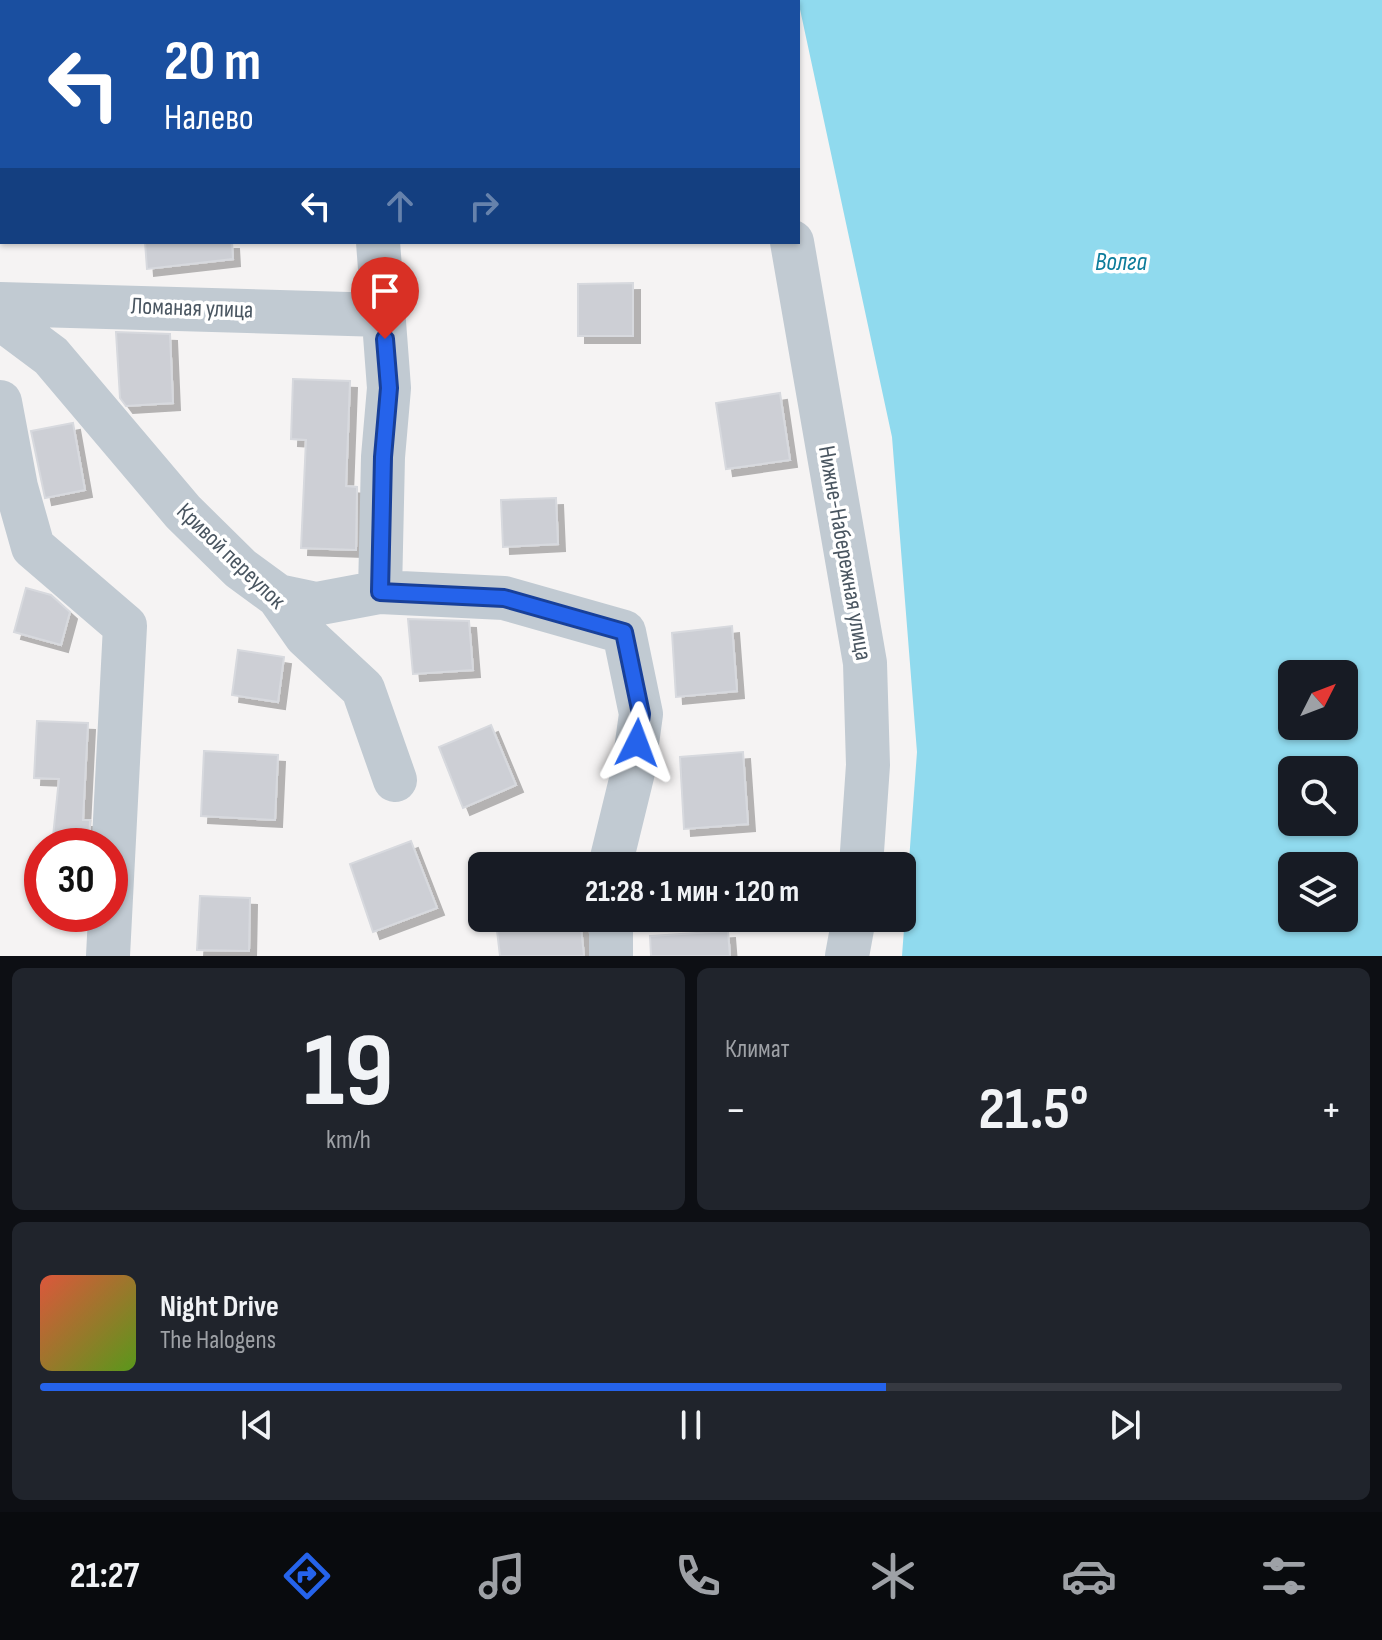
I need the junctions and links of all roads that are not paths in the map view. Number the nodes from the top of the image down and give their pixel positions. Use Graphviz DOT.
graph roads {
  1 [pos="378,244"];
  2 [pos="792,244"];
  3 [pos="0,304"];
  4 [pos="383,315"];
  5 [pos="0,318"];
  6 [pos="0,402"];
  7 [pos="380,592"];
  8 [pos="278,596"];
  9 [pos="395,780"];
  10 [pos="613,852"];
  11 [pos="862,852"];
  12 [pos="611,932"];
  13 [pos="851,932"];
  14 [pos="108,956"];
  15 [pos="611,956"];
  16 [pos="847,956"];
  1 -- 4 [label="street"];
  2 -- 11 [label="street, Нижне-Набережная улица"];
  3 -- 4 [label="street, Ломаная улица"];
  4 -- 7 [label="street"];
  5 -- 8 [label="street, Кривой переулок"];
  6 -- 14 [label="street"];
  7 -- 8 [label="street"];
  7 -- 10 [label="street"];
  8 -- 9 [label="street, Кривой переулок"];
  12 -- 15 [label="street"];
  13 -- 16 [label="street"];
}
